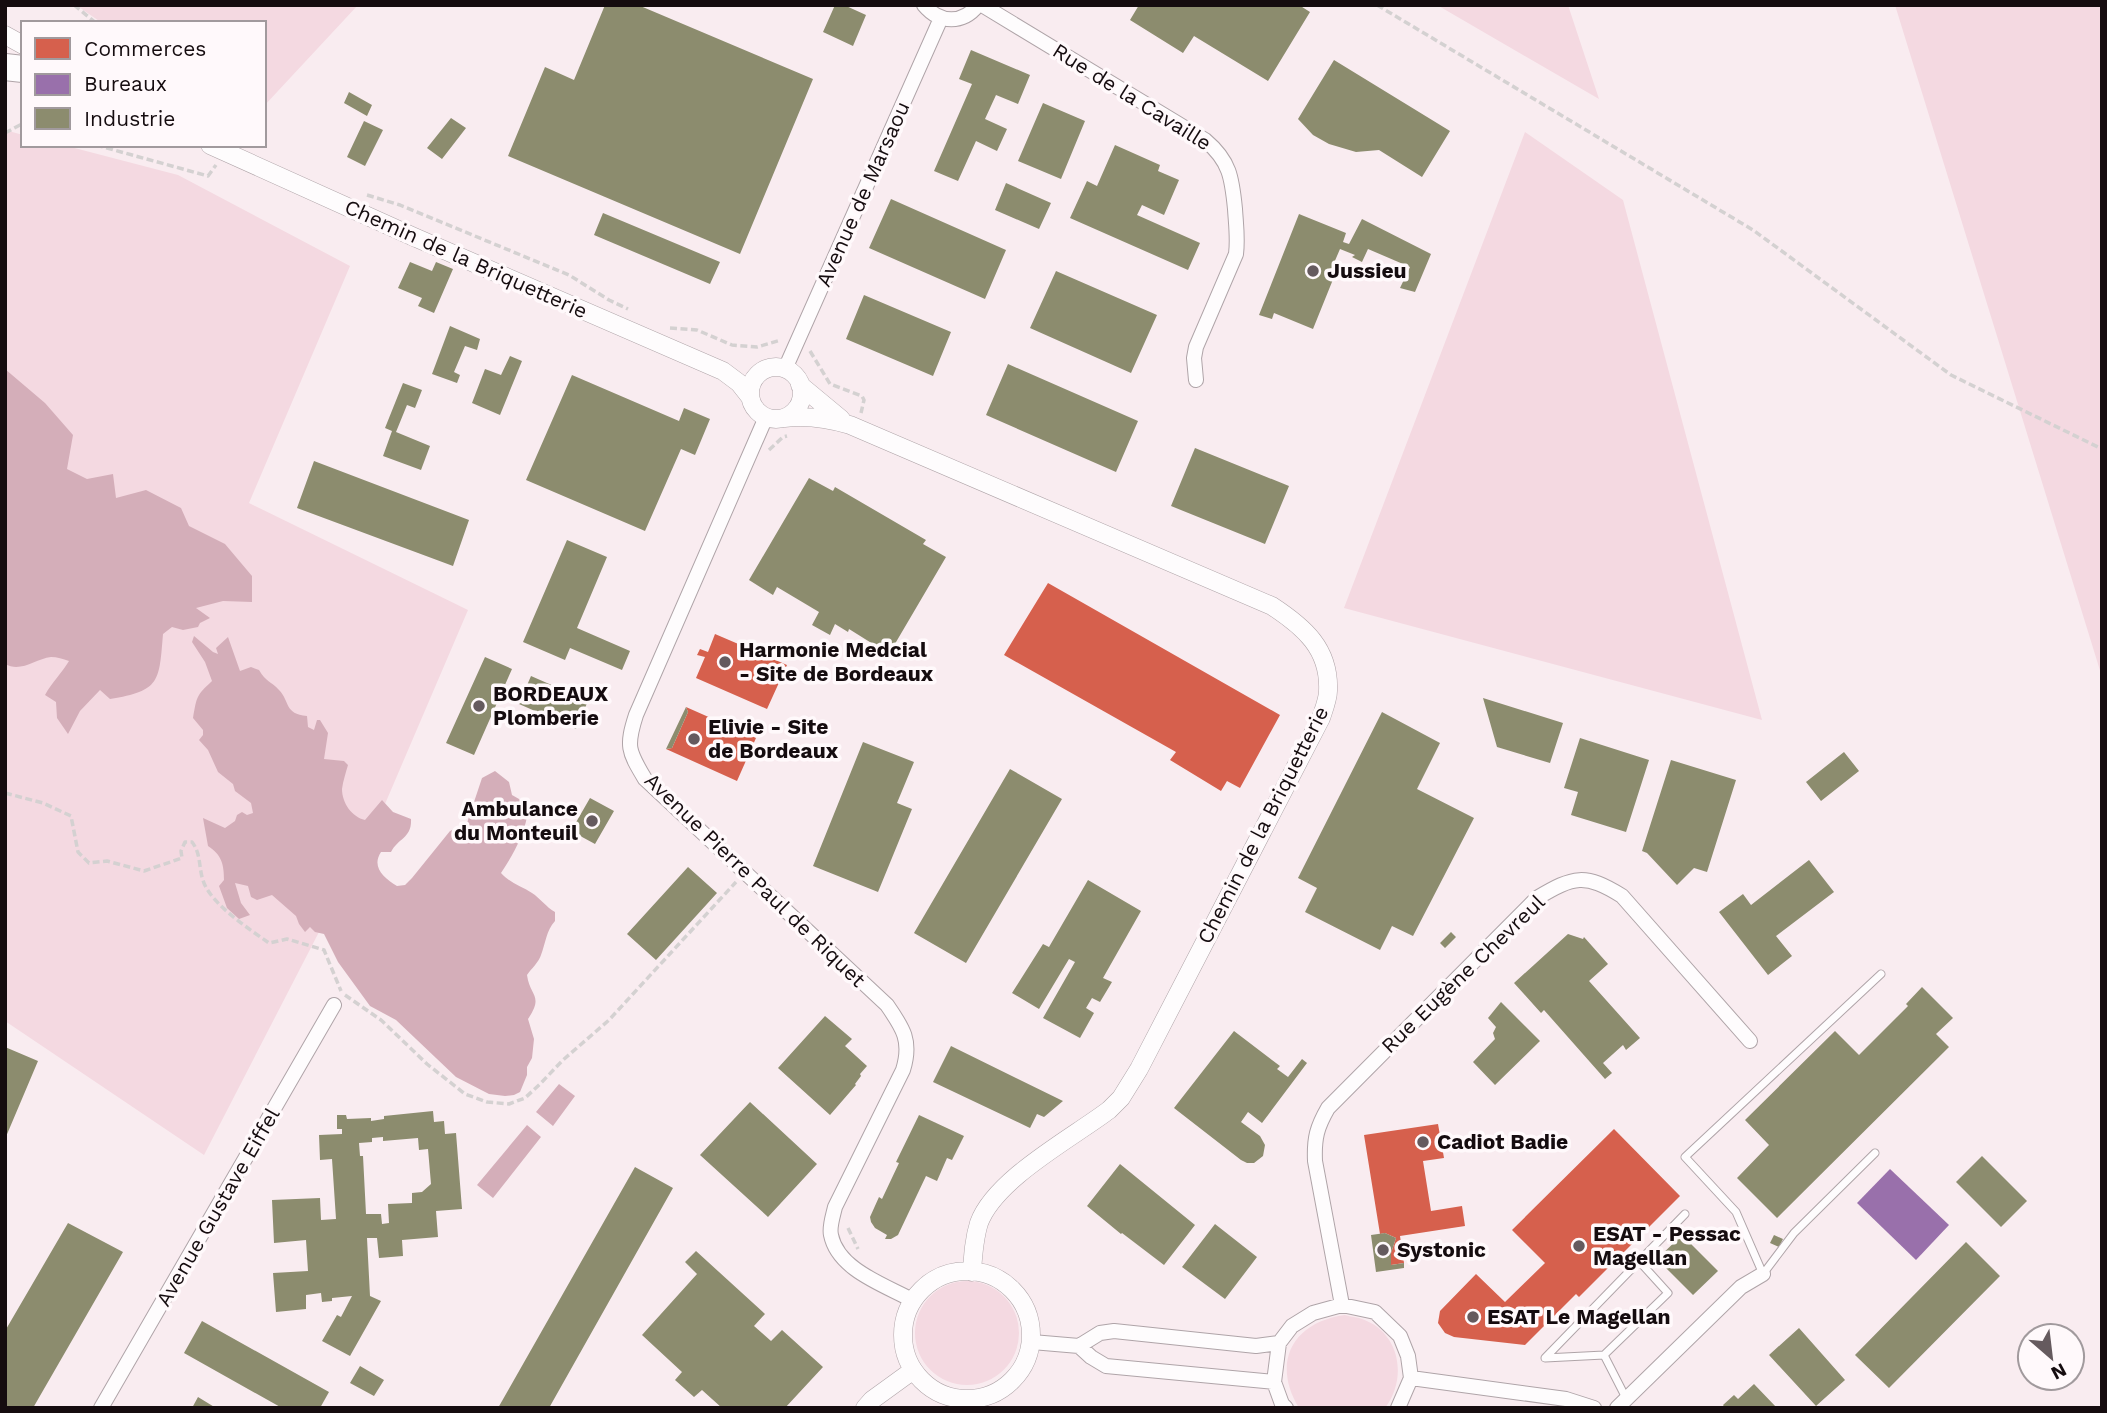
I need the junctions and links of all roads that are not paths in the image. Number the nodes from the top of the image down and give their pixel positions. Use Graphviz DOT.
graph roads {
  1 [pos="924,5"];
  2 [pos="980,5"];
  3 [pos="941,18"];
  4 [pos="5,35"];
  5 [pos="21,44"];
  6 [pos="218,149"];
  7 [pos="785,369"];
  8 [pos="723,370"];
  9 [pos="764,370"];
  10 [pos="1196,380"];
  11 [pos="800,385"];
  12 [pos="750,397"];
  13 [pos="775,417"];
  14 [pos="849,425"];
  15 [pos="1881,974"];
  16 [pos="334,1005"];
  17 [pos="1750,1041"];
  18 [pos="1875,1153"];
  19 [pos="1685,1214"];
  20 [pos="1639,1261"];
  21 [pos="972,1272"];
  22 [pos="1763,1274"];
  23 [pos="912,1300"];
  24 [pos="1342,1304"];
  25 [pos="1032,1342"];
  26 [pos="1279,1343"];
  27 [pos="1079,1346"];
  28 [pos="1604,1355"];
  29 [pos="912,1371"];
  30 [pos="1411,1378"];
  31 [pos="1274,1382"];
  32 [pos="998,1401"];
  33 [pos="1621,1403"];
  34 [pos="101,1408"];
  35 [pos="865,1408"];
  36 [pos="1286,1408"];
  37 [pos="1398,1408"];
  38 [pos="1594,1408"];
  1 -- 3 [label="street"];
  2 -- 3 [label="street"];
  2 -- 10 [label="street, Rue de la Cavaille"];
  3 -- 7 [label="street, Avenue de Marsaou"];
  4 -- 5 [label="street"];
  6 -- 8 [label="street, Chemin de la Briquetterie"];
  7 -- 9 [label="street, Chemin de la Briquetterie"];
  7 -- 11 [label="street, Chemin de la Briquetterie"];
  8 -- 9 [label="street, Chemin de la Briquetterie"];
  8 -- 12 [label="street, Chemin de la Briquetterie"];
  9 -- 12 [label="street"];
  11 -- 13 [label="street"];
  11 -- 14 [label="street, Chemin de la Briquetterie"];
  12 -- 13 [label="street, Chemin de la Briquetterie"];
  13 -- 14 [label="street, Chemin de la Briquetterie"];
  13 -- 23 [label="street, Avenue Pierre Paul de Riquet"];
  14 -- 21 [label="street, Chemin de la Briquetterie"];
  15 -- 22 [label="lane"];
  16 -- 34 [label="street, Avenue Gustave Eiffel"];
  17 -- 24 [label="street, Rue Eugène Chevreul"];
  18 -- 22 [label="lane"];
  19 -- 20 [label="lane"];
  20 -- 28 [label="lane"];
  20 -- 28 [label="lane"];
  21 -- 23 [label="street"];
  21 -- 25 [label="street"];
  22 -- 33 [label="street"];
  23 -- 29 [label="street"];
  24 -- 26 [label="street"];
  24 -- 30 [label="street"];
  25 -- 27 [label="street"];
  25 -- 32 [label="street"];
  26 -- 27 [label="street"];
  26 -- 31 [label="street"];
  27 -- 31 [label="street"];
  28 -- 33 [label="lane"];
  29 -- 32 [label="street"];
  29 -- 35 [label="street"];
  30 -- 37 [label="street"];
  30 -- 38 [label="street"];
  31 -- 36 [label="street"];
}
